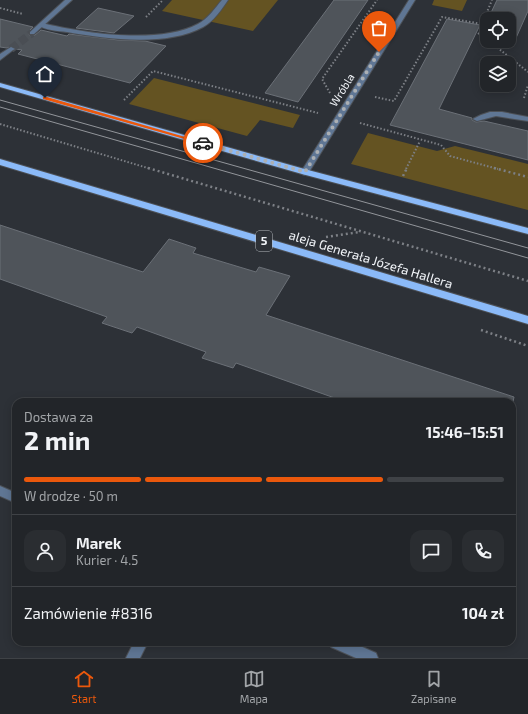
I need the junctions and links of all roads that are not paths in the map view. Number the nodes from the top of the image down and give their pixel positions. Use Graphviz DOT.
graph roads {
  1 [pos="69,0"];
  2 [pos="225,0"];
  3 [pos="412,0"];
  4 [pos="41,25"];
  5 [pos="32,33"];
  6 [pos="11,49"];
  7 [pos="0,58"];
  8 [pos="0,85"];
  9 [pos="477,119"];
  10 [pos="528,120"];
  11 [pos="0,162"];
  12 [pos="305,172"];
  13 [pos="528,231"];
  14 [pos="528,320"];
  15 [pos="0,491"];
  16 [pos="12,496"];
  17 [pos="139,646"];
  18 [pos="345,646"];
  19 [pos="132,658"];
  20 [pos="371,658"];
  1 -- 4 [label="street"];
  2 -- 4 [label="street"];
  3 -- 12 [label="street, Wróbla"];
  4 -- 5 [label="street"];
  6 -- 7 [label="street"];
  8 -- 12 [label="main road"];
  9 -- 10 [label="street"];
  11 -- 14 [label="main road, aleja Generała Józefa Hallera / 5"];
  12 -- 13 [label="main road"];
  15 -- 16 [label="street"];
  17 -- 19 [label="street"];
  18 -- 20 [label="street"];
}
